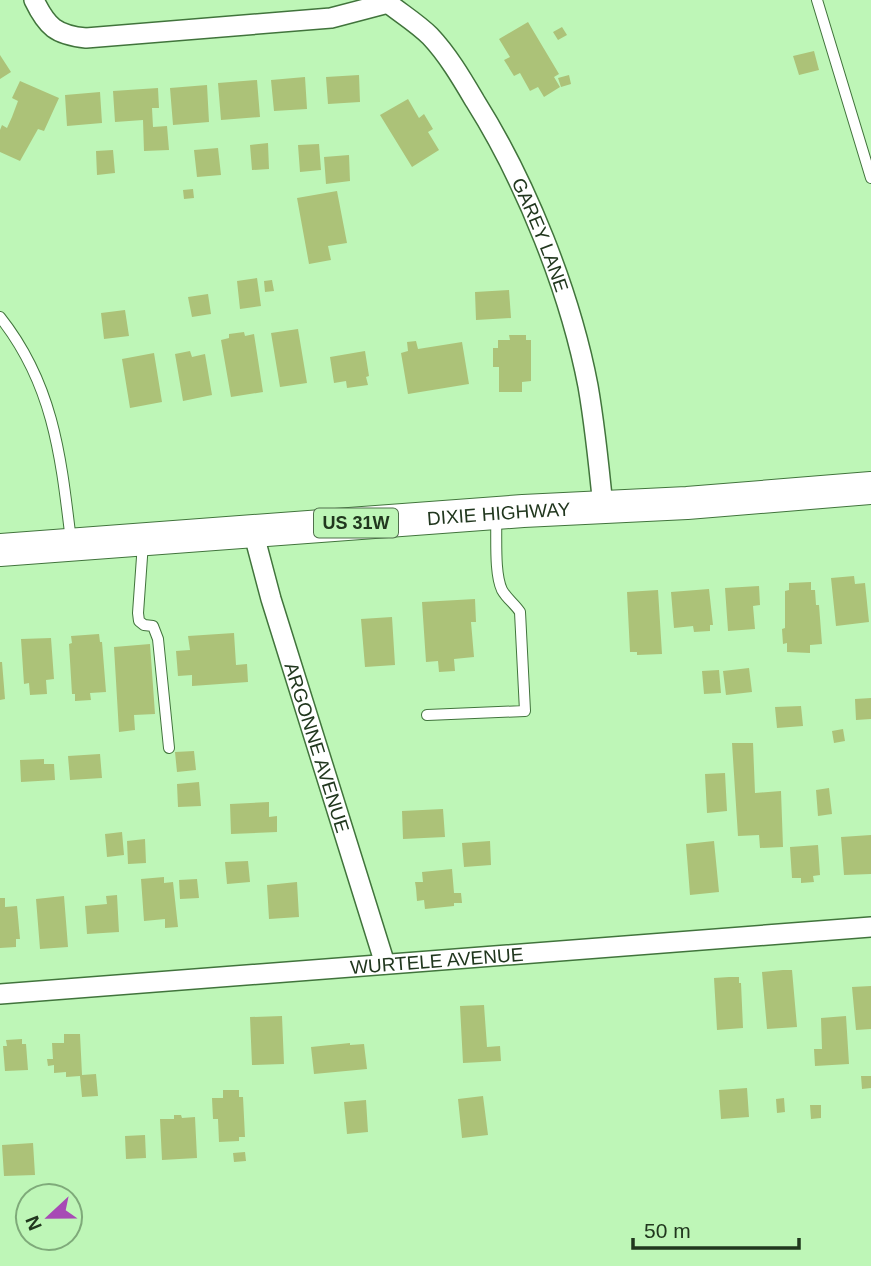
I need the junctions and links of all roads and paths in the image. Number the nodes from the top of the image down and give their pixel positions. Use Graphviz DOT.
graph roads {
  1 [pos="34,0"];
  2 [pos="817,0"];
  3 [pos="389,1"];
  4 [pos="871,178"];
  5 [pos="0,317"];
  6 [pos="871,488"];
  7 [pos="603,507"];
  8 [pos="496,513"];
  9 [pos="253,531"];
  10 [pos="143,539"];
  11 [pos="72,545"];
  12 [pos="0,550"];
  13 [pos="427,715"];
  14 [pos="169,748"];
  15 [pos="871,927"];
  16 [pos="384,964"];
  17 [pos="0,994"];
  1 -- 3 [label="street, GAREY LANE"];
  2 -- 4 [label="lane"];
  3 -- 7 [label="street, GAREY LANE"];
  5 -- 11 [label="lane"];
  6 -- 7 [label="main road, DIXIE HIGHWAY / US 31W"];
  7 -- 8 [label="main road, DIXIE HIGHWAY / US 31W"];
  8 -- 9 [label="main road, DIXIE HIGHWAY / US 31W"];
  8 -- 13 [label="lane"];
  9 -- 10 [label="main road, DIXIE HIGHWAY / US 31W"];
  9 -- 16 [label="street, ARGONNE AVENUE"];
  10 -- 11 [label="main road, DIXIE HIGHWAY / US 31W"];
  10 -- 14 [label="lane"];
  11 -- 12 [label="main road, DIXIE HIGHWAY / US 31W"];
  15 -- 16 [label="street, WURTELE AVENUE"];
  16 -- 17 [label="street, WURTELE AVENUE"];
}
